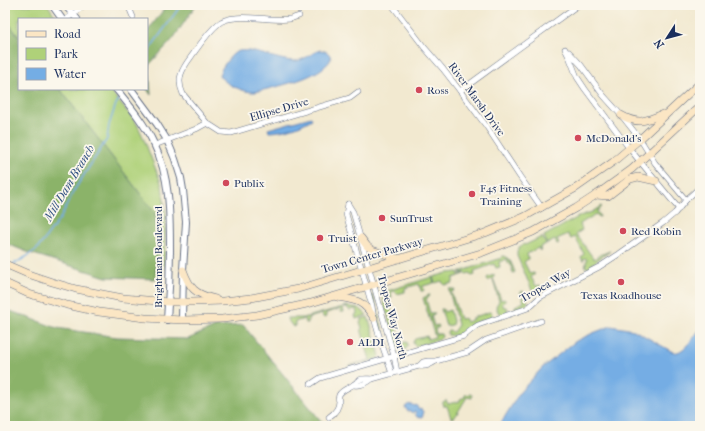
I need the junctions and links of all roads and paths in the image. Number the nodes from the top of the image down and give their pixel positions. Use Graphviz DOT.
graph roads {
  1 [pos="52,5"];
  2 [pos="65,5"];
  3 [pos="84,5"];
  4 [pos="128,5"];
  5 [pos="392,5"];
  6 [pos="578,5"];
  7 [pos="299,16"];
  8 [pos="75,17"];
  9 [pos="133,17"];
  10 [pos="61,18"];
  11 [pos="700,83"];
  12 [pos="117,90"];
  13 [pos="132,90"];
  14 [pos="460,91"];
  15 [pos="358,92"];
  16 [pos="700,106"];
  17 [pos="667,113"];
  18 [pos="621,115"];
  19 [pos="207,123"];
  20 [pos="640,139"];
  21 [pos="167,140"];
  22 [pos="155,145"];
  23 [pos="629,148"];
  24 [pos="649,153"];
  25 [pos="640,161"];
  26 [pos="656,182"];
  27 [pos="700,187"];
  28 [pos="596,195"];
  29 [pos="686,200"];
  30 [pos="542,208"];
  31 [pos="679,208"];
  32 [pos="361,238"];
  33 [pos="400,259"];
  34 [pos="5,264"];
  35 [pos="369,267"];
  36 [pos="183,270"];
  37 [pos="361,270"];
  38 [pos="7,284"];
  39 [pos="370,286"];
  40 [pos="332,297"];
  41 [pos="223,301"];
  42 [pos="169,302"];
  43 [pos="182,302"];
  44 [pos="374,318"];
  45 [pos="168,320"];
  46 [pos="182,320"];
  47 [pos="541,321"];
  48 [pos="394,356"];
  49 [pos="386,359"];
  50 [pos="394,373"];
  51 [pos="312,384"];
  52 [pos="329,417"];
  1 -- 10 [label="street"];
  2 -- 8 [label="street"];
  3 -- 8 [label="street"];
  4 -- 9 [label="street"];
  5 -- 14 [label="street, River Marsh Drive"];
  6 -- 14 [label="street"];
  7 -- 19 [label="street, Ellipse Drive"];
  11 -- 17 [label="main road, Town Center Parkway"];
  12 -- 22 [label="street, Brightman Boulevard"];
  13 -- 21 [label="street"];
  14 -- 30 [label="street, River Marsh Drive"];
  15 -- 19 [label="street, Ellipse Drive"];
  16 -- 24 [label="main road"];
  17 -- 18 [label="main road"];
  17 -- 20 [label="main road, Town Center Parkway"];
  18 -- 20 [label="street"];
  18 -- 23 [label="street"];
  19 -- 21 [label="street"];
  20 -- 23 [label="main road, Town Center Parkway"];
  20 -- 24 [label="street"];
  21 -- 22 [label="street"];
  21 -- 36 [label="street"];
  22 -- 42 [label="street, Brightman Boulevard"];
  23 -- 25 [label="street"];
  23 -- 30 [label="main road, Town Center Parkway"];
  24 -- 25 [label="main road"];
  24 -- 29 [label="street"];
  25 -- 26 [label="street"];
  25 -- 28 [label="main road"];
  26 -- 28 [label="main road"];
  26 -- 31 [label="street"];
  27 -- 29 [label="street, Tropea Way"];
  28 -- 39 [label="main road"];
  29 -- 31 [label="street, Tropea Way"];
  30 -- 33 [label="main road, Town Center Parkway"];
  31 -- 48 [label="street, Tropea Way"];
  32 -- 33 [label="main road"];
  32 -- 35 [label="street, Tropea Way North"];
  32 -- 37 [label="street, Tropea Way North"];
  33 -- 35 [label="main road, Town Center Parkway"];
  34 -- 42 [label="main road, Town Center Parkway"];
  35 -- 37 [label="main road, Town Center Parkway"];
  35 -- 39 [label="street, Tropea Way North"];
  36 -- 41 [label="main road"];
  36 -- 43 [label="street"];
  37 -- 39 [label="street, Tropea Way North"];
  37 -- 41 [label="main road, Town Center Parkway"];
  38 -- 45 [label="main road"];
  39 -- 40 [label="main road"];
  39 -- 44 [label="street, Tropea Way North"];
  39 -- 48 [label="street, Tropea Way North"];
  40 -- 44 [label="main road"];
  40 -- 46 [label="main road"];
  41 -- 43 [label="main road, Town Center Parkway"];
  42 -- 43 [label="main road, Town Center Parkway"];
  42 -- 45 [label="street, Brightman Boulevard"];
  43 -- 46 [label="street"];
  44 -- 49 [label="street, Tropea Way North"];
  45 -- 46 [label="main road"];
  47 -- 50 [label="street"];
  48 -- 49 [label="street, Tropea Way"];
  48 -- 50 [label="street, Tropea Way North"];
  49 -- 50 [label="street, Tropea Way North"];
  49 -- 51 [label="street, Tropea Way"];
  50 -- 52 [label="street"];
}
